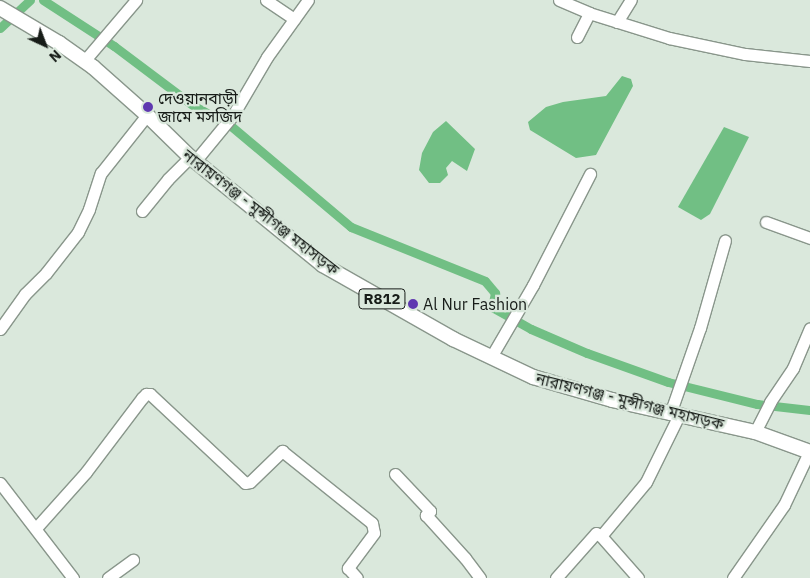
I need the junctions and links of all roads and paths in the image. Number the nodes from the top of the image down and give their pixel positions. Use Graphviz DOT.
graph roads {
  1 [pos="136,0"];
  2 [pos="266,0"];
  3 [pos="308,0"];
  4 [pos="559,0"];
  5 [pos="631,0"];
  6 [pos="589,13"];
  7 [pos="11,14"];
  8 [pos="294,19"];
  9 [pos="617,22"];
  10 [pos="577,37"];
  11 [pos="85,60"];
  12 [pos="810,61"];
  13 [pos="147,115"];
  14 [pos="193,159"];
  15 [pos="590,174"];
  16 [pos="142,211"];
  17 [pos="766,222"];
  18 [pos="810,238"];
  19 [pos="725,240"];
  20 [pos="810,328"];
  21 [pos="0,329"];
  22 [pos="491,357"];
  23 [pos="675,414"];
  24 [pos="755,432"];
  25 [pos="809,452"];
  26 [pos="395,474"];
  27 [pos="0,483"];
  28 [pos="36,528"];
  29 [pos="601,536"];
  30 [pos="133,560"];
  31 [pos="69,577"];
  32 [pos="108,578"];
  33 [pos="357,578"];
  34 [pos="480,578"];
  35 [pos="556,578"];
  36 [pos="638,578"];
  37 [pos="733,578"];
  1 -- 11 [label="street"];
  2 -- 8 [label="street"];
  3 -- 8 [label="street"];
  4 -- 6 [label="street"];
  5 -- 9 [label="street"];
  6 -- 9 [label="street"];
  6 -- 10 [label="street"];
  7 -- 11 [label="main road, নারায়ণগঞ্জ - মুন্সীগঞ্জ মহাসড়ক / R812"];
  8 -- 14 [label="street"];
  9 -- 12 [label="street"];
  11 -- 13 [label="main road, নারায়ণগঞ্জ - মুন্সীগঞ্জ মহাসড়ক / R812"];
  13 -- 14 [label="main road, নারায়ণগঞ্জ - মুন্সীগঞ্জ মহাসড়ক / R812"];
  13 -- 21 [label="street"];
  14 -- 16 [label="street"];
  14 -- 22 [label="main road, নারায়ণগঞ্জ - মুন্সীগঞ্জ মহাসড়ক / R812"];
  15 -- 22 [label="street"];
  17 -- 18 [label="street"];
  19 -- 23 [label="street"];
  20 -- 24 [label="street"];
  22 -- 23 [label="main road, নারায়ণগঞ্জ - মুন্সীগঞ্জ মহাসড়ক / R812"];
  23 -- 24 [label="main road, নারায়ণগঞ্জ - মুন্সীগঞ্জ মহাসড়ক / R812"];
  23 -- 29 [label="street"];
  24 -- 25 [label="main road, নারায়ণগঞ্জ - মুন্সীগঞ্জ মহাসড়ক / R812"];
  25 -- 37 [label="street"];
  26 -- 34 [label="street"];
  27 -- 28 [label="street"];
  28 -- 31 [label="street"];
  28 -- 33 [label="street"];
  29 -- 35 [label="street"];
  29 -- 36 [label="street"];
  30 -- 32 [label="street"];
}
